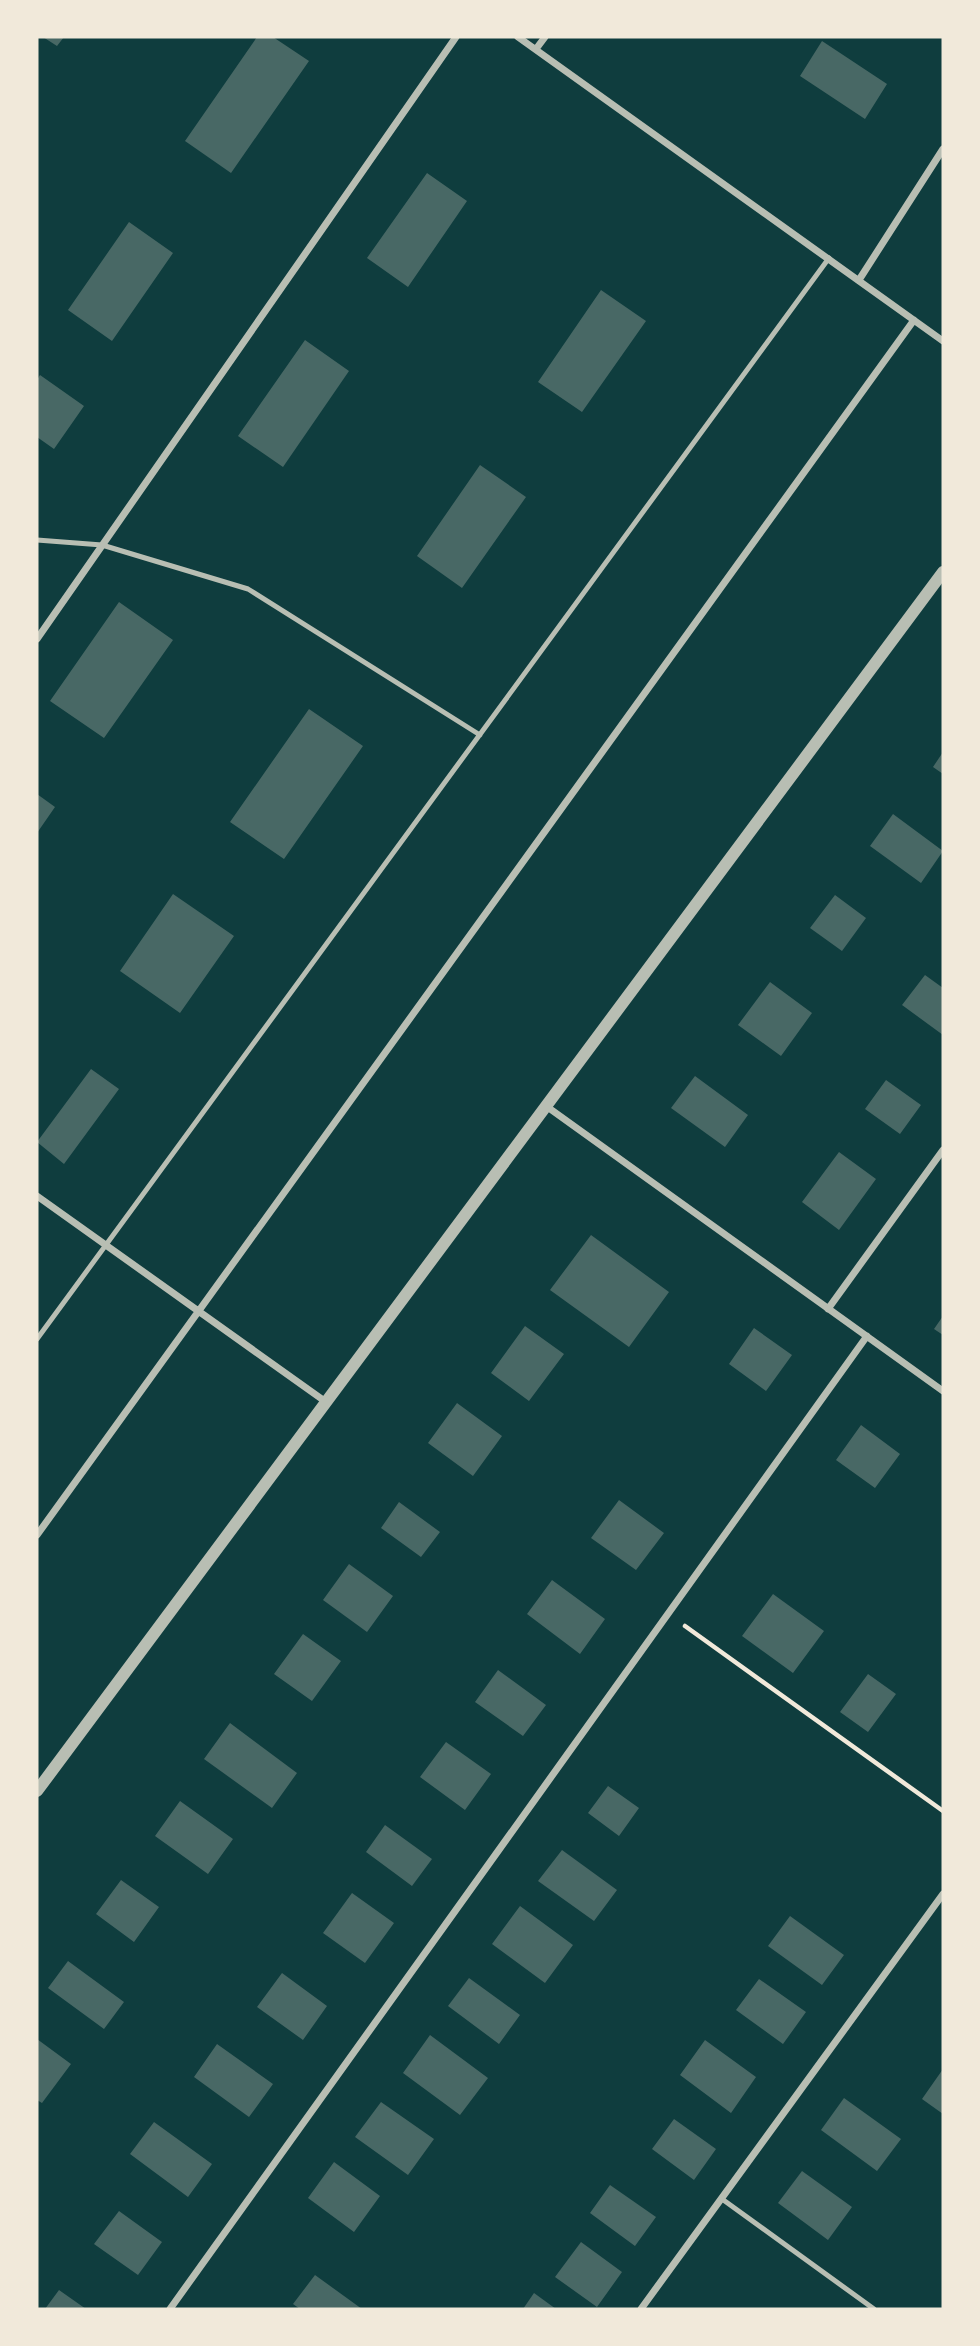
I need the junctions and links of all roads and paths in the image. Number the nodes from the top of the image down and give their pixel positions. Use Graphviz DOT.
graph roads {
  1 [pos="456,37"];
  2 [pos="518,37"];
  3 [pos="545,37"];
  4 [pos="536,49"];
  5 [pos="943,149"];
  6 [pos="829,258"];
  7 [pos="859,280"];
  8 [pos="914,320"];
  9 [pos="943,341"];
  10 [pos="37,540"];
  11 [pos="102,545"];
  12 [pos="943,572"];
  13 [pos="37,639"];
  14 [pos="480,735"];
  15 [pos="546,1105"];
  16 [pos="943,1150"];
  17 [pos="37,1196"];
  18 [pos="106,1245"];
  19 [pos="828,1309"];
  20 [pos="198,1311"];
  21 [pos="867,1336"];
  22 [pos="37,1339"];
  23 [pos="943,1391"];
  24 [pos="326,1402"];
  25 [pos="37,1535"];
  26 [pos="668,1614"];
  27 [pos="37,1791"];
  28 [pos="943,1811"];
  29 [pos="943,1894"];
  30 [pos="722,2199"];
  31 [pos="170,2309"];
  32 [pos="641,2309"];
  33 [pos="874,2309"];
  1 -- 11 [label="street"];
  2 -- 4 [label="street"];
  3 -- 4 [label="street"];
  4 -- 6 [label="street"];
  5 -- 7 [label="street"];
  6 -- 7 [label="street"];
  6 -- 14 [label="lane"];
  7 -- 8 [label="street"];
  8 -- 9 [label="street"];
  8 -- 20 [label="street"];
  10 -- 11 [label="lane"];
  11 -- 13 [label="street"];
  11 -- 14 [label="lane"];
  12 -- 15 [label="street"];
  14 -- 18 [label="lane"];
  15 -- 19 [label="street"];
  15 -- 24 [label="street"];
  16 -- 19 [label="street"];
  17 -- 18 [label="street"];
  18 -- 20 [label="street"];
  18 -- 22 [label="lane"];
  19 -- 21 [label="street"];
  20 -- 24 [label="street"];
  20 -- 25 [label="street"];
  21 -- 23 [label="street"];
  21 -- 26 [label="street"];
  24 -- 27 [label="street"];
  26 -- 28 [label="path"];
  26 -- 31 [label="street"];
  29 -- 30 [label="street"];
  30 -- 32 [label="street"];
  30 -- 33 [label="lane"];
}
